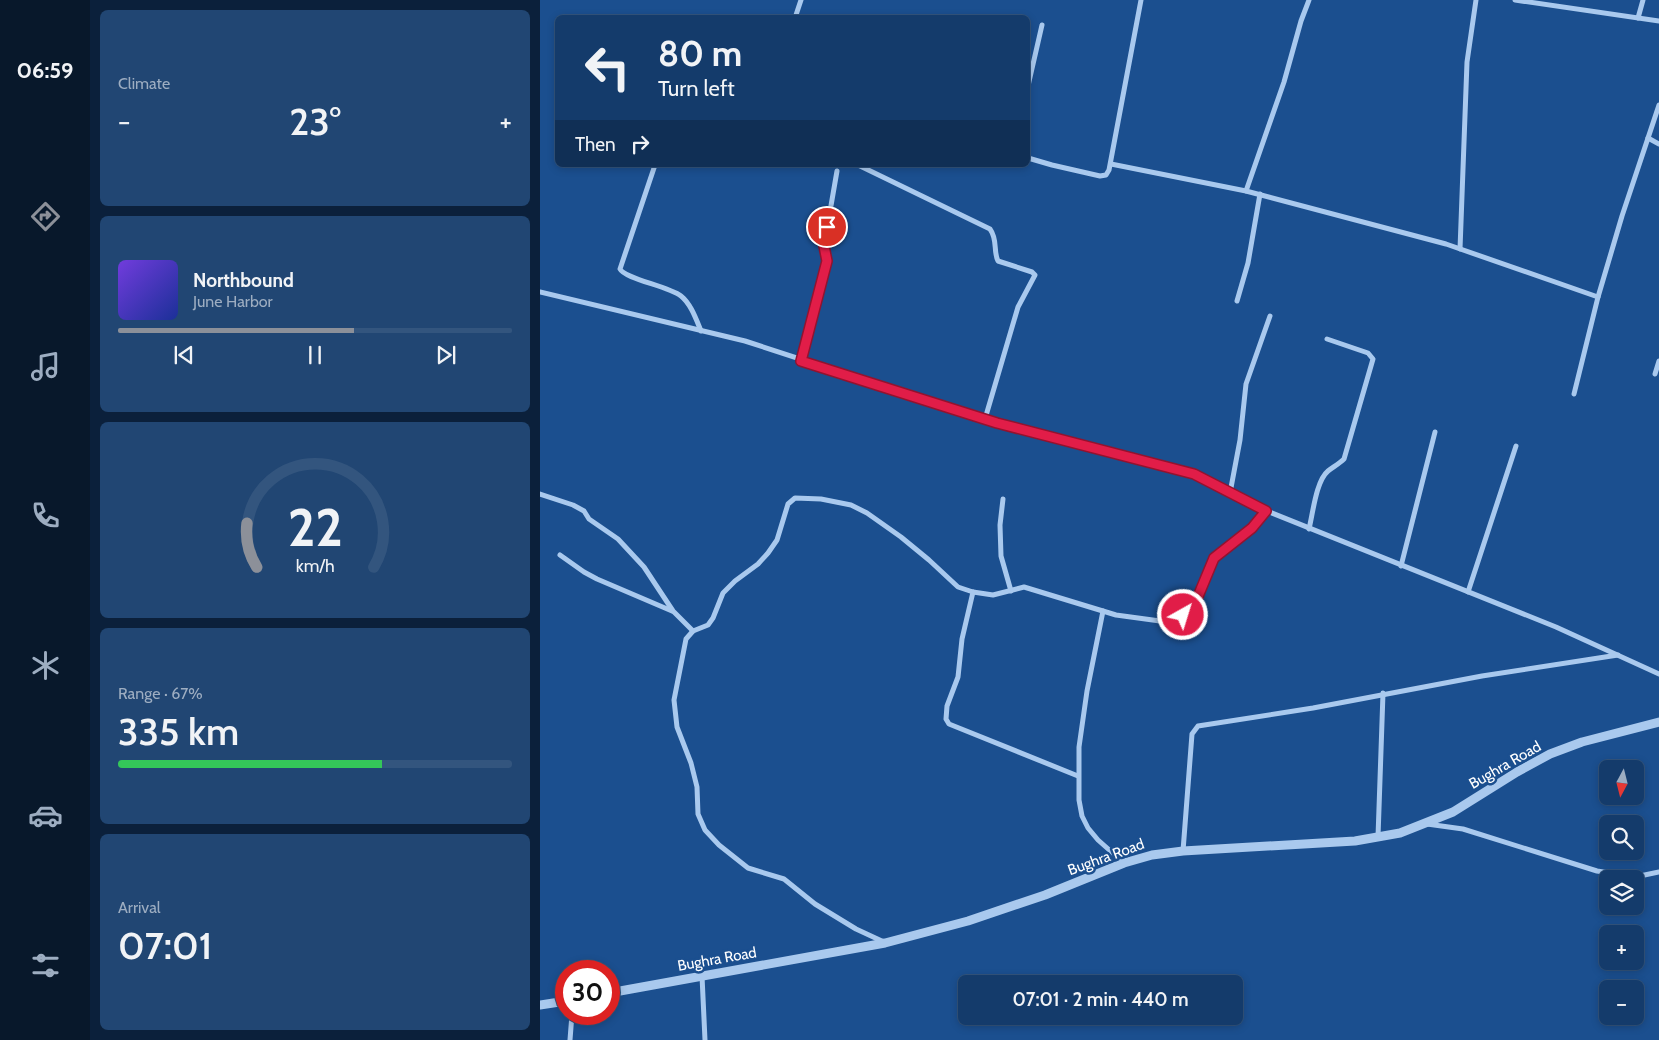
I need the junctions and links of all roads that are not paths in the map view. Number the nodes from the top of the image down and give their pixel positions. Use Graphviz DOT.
graph roads {
  1 [pos="801,0"];
  2 [pos="1141,0"];
  3 [pos="1309,0"];
  4 [pos="1476,0"];
  5 [pos="1515,0"];
  6 [pos="1521,0"];
  7 [pos="1643,0"];
  8 [pos="796,15"];
  9 [pos="1638,18"];
  10 [pos="1659,21"];
  11 [pos="1042,25"];
  12 [pos="1030,77"];
  13 [pos="1659,105"];
  14 [pos="1648,138"];
  15 [pos="1659,144"];
  16 [pos="1030,159"];
  17 [pos="1111,164"];
  18 [pos="654,167"];
  19 [pos="862,167"];
  20 [pos="837,171"];
  21 [pos="1246,191"];
  22 [pos="1260,194"];
  23 [pos="1460,250"];
  24 [pos="540,292"];
  25 [pos="1598,298"];
  26 [pos="1237,301"];
  27 [pos="1270,316"];
  28 [pos="701,331"];
  29 [pos="1327,339"];
  30 [pos="801,361"];
  31 [pos="1659,361"];
  32 [pos="1655,374"];
  33 [pos="1574,394"];
  34 [pos="985,419"];
  35 [pos="1435,432"];
  36 [pos="1516,446"];
  37 [pos="1230,493"];
  38 [pos="540,494"];
  39 [pos="1003,499"];
  40 [pos="1266,511"];
  41 [pos="1309,528"];
  42 [pos="560,555"];
  43 [pos="1401,566"];
  44 [pos="1011,591"];
  45 [pos="973,592"];
  46 [pos="1468,592"];
  47 [pos="673,611"];
  48 [pos="1103,611"];
  49 [pos="692,631"];
  50 [pos="1618,655"];
  51 [pos="1659,674"];
  52 [pos="1383,693"];
  53 [pos="1659,722"];
  54 [pos="1078,776"];
  55 [pos="1425,824"];
  56 [pos="1378,837"];
  57 [pos="1183,851"];
  58 [pos="1124,863"];
  59 [pos="1659,872"];
  60 [pos="886,943"];
  61 [pos="702,976"];
  62 [pos="620,991"];
  63 [pos="555,1003"];
  64 [pos="540,1005"];
  65 [pos="571,1025"];
  66 [pos="570,1040"];
  67 [pos="704,1040"];
  1 -- 8 [label="street"];
  2 -- 17 [label="street"];
  3 -- 21 [label="street"];
  4 -- 23 [label="street"];
  5 -- 6 [label="street"];
  6 -- 9 [label="street"];
  7 -- 9 [label="street"];
  9 -- 10 [label="street"];
  11 -- 12 [label="street"];
  13 -- 14 [label="street"];
  14 -- 15 [label="street"];
  14 -- 25 [label="street"];
  16 -- 17 [label="street"];
  17 -- 21 [label="street"];
  18 -- 28 [label="street"];
  19 -- 34 [label="street"];
  20 -- 30 [label="street"];
  21 -- 22 [label="street"];
  22 -- 23 [label="street"];
  22 -- 26 [label="street"];
  23 -- 25 [label="street"];
  24 -- 28 [label="street"];
  25 -- 33 [label="street"];
  27 -- 37 [label="street"];
  28 -- 30 [label="street"];
  29 -- 41 [label="street"];
  30 -- 34 [label="street"];
  31 -- 32 [label="street"];
  34 -- 37 [label="street"];
  35 -- 43 [label="street"];
  36 -- 46 [label="street"];
  37 -- 40 [label="street"];
  38 -- 47 [label="street"];
  39 -- 44 [label="street"];
  40 -- 41 [label="street"];
  40 -- 48 [label="street"];
  41 -- 43 [label="street"];
  42 -- 47 [label="street"];
  43 -- 46 [label="street"];
  44 -- 45 [label="street"];
  44 -- 48 [label="street"];
  45 -- 49 [label="street"];
  45 -- 54 [label="street"];
  46 -- 50 [label="street"];
  47 -- 49 [label="street"];
  48 -- 54 [label="street"];
  49 -- 60 [label="street"];
  50 -- 51 [label="street"];
  50 -- 52 [label="street"];
  52 -- 56 [label="street"];
  52 -- 57 [label="street"];
  53 -- 55 [label="street, Bughra Road"];
  54 -- 58 [label="street"];
  55 -- 56 [label="street, Bughra Road"];
  55 -- 59 [label="street"];
  56 -- 57 [label="street, Bughra Road"];
  57 -- 58 [label="street, Bughra Road"];
  58 -- 60 [label="street, Bughra Road"];
  60 -- 61 [label="street, Bughra Road"];
  61 -- 62 [label="street, Bughra Road"];
  61 -- 67 [label="street"];
  63 -- 64 [label="street"];
  65 -- 66 [label="street"];
}
